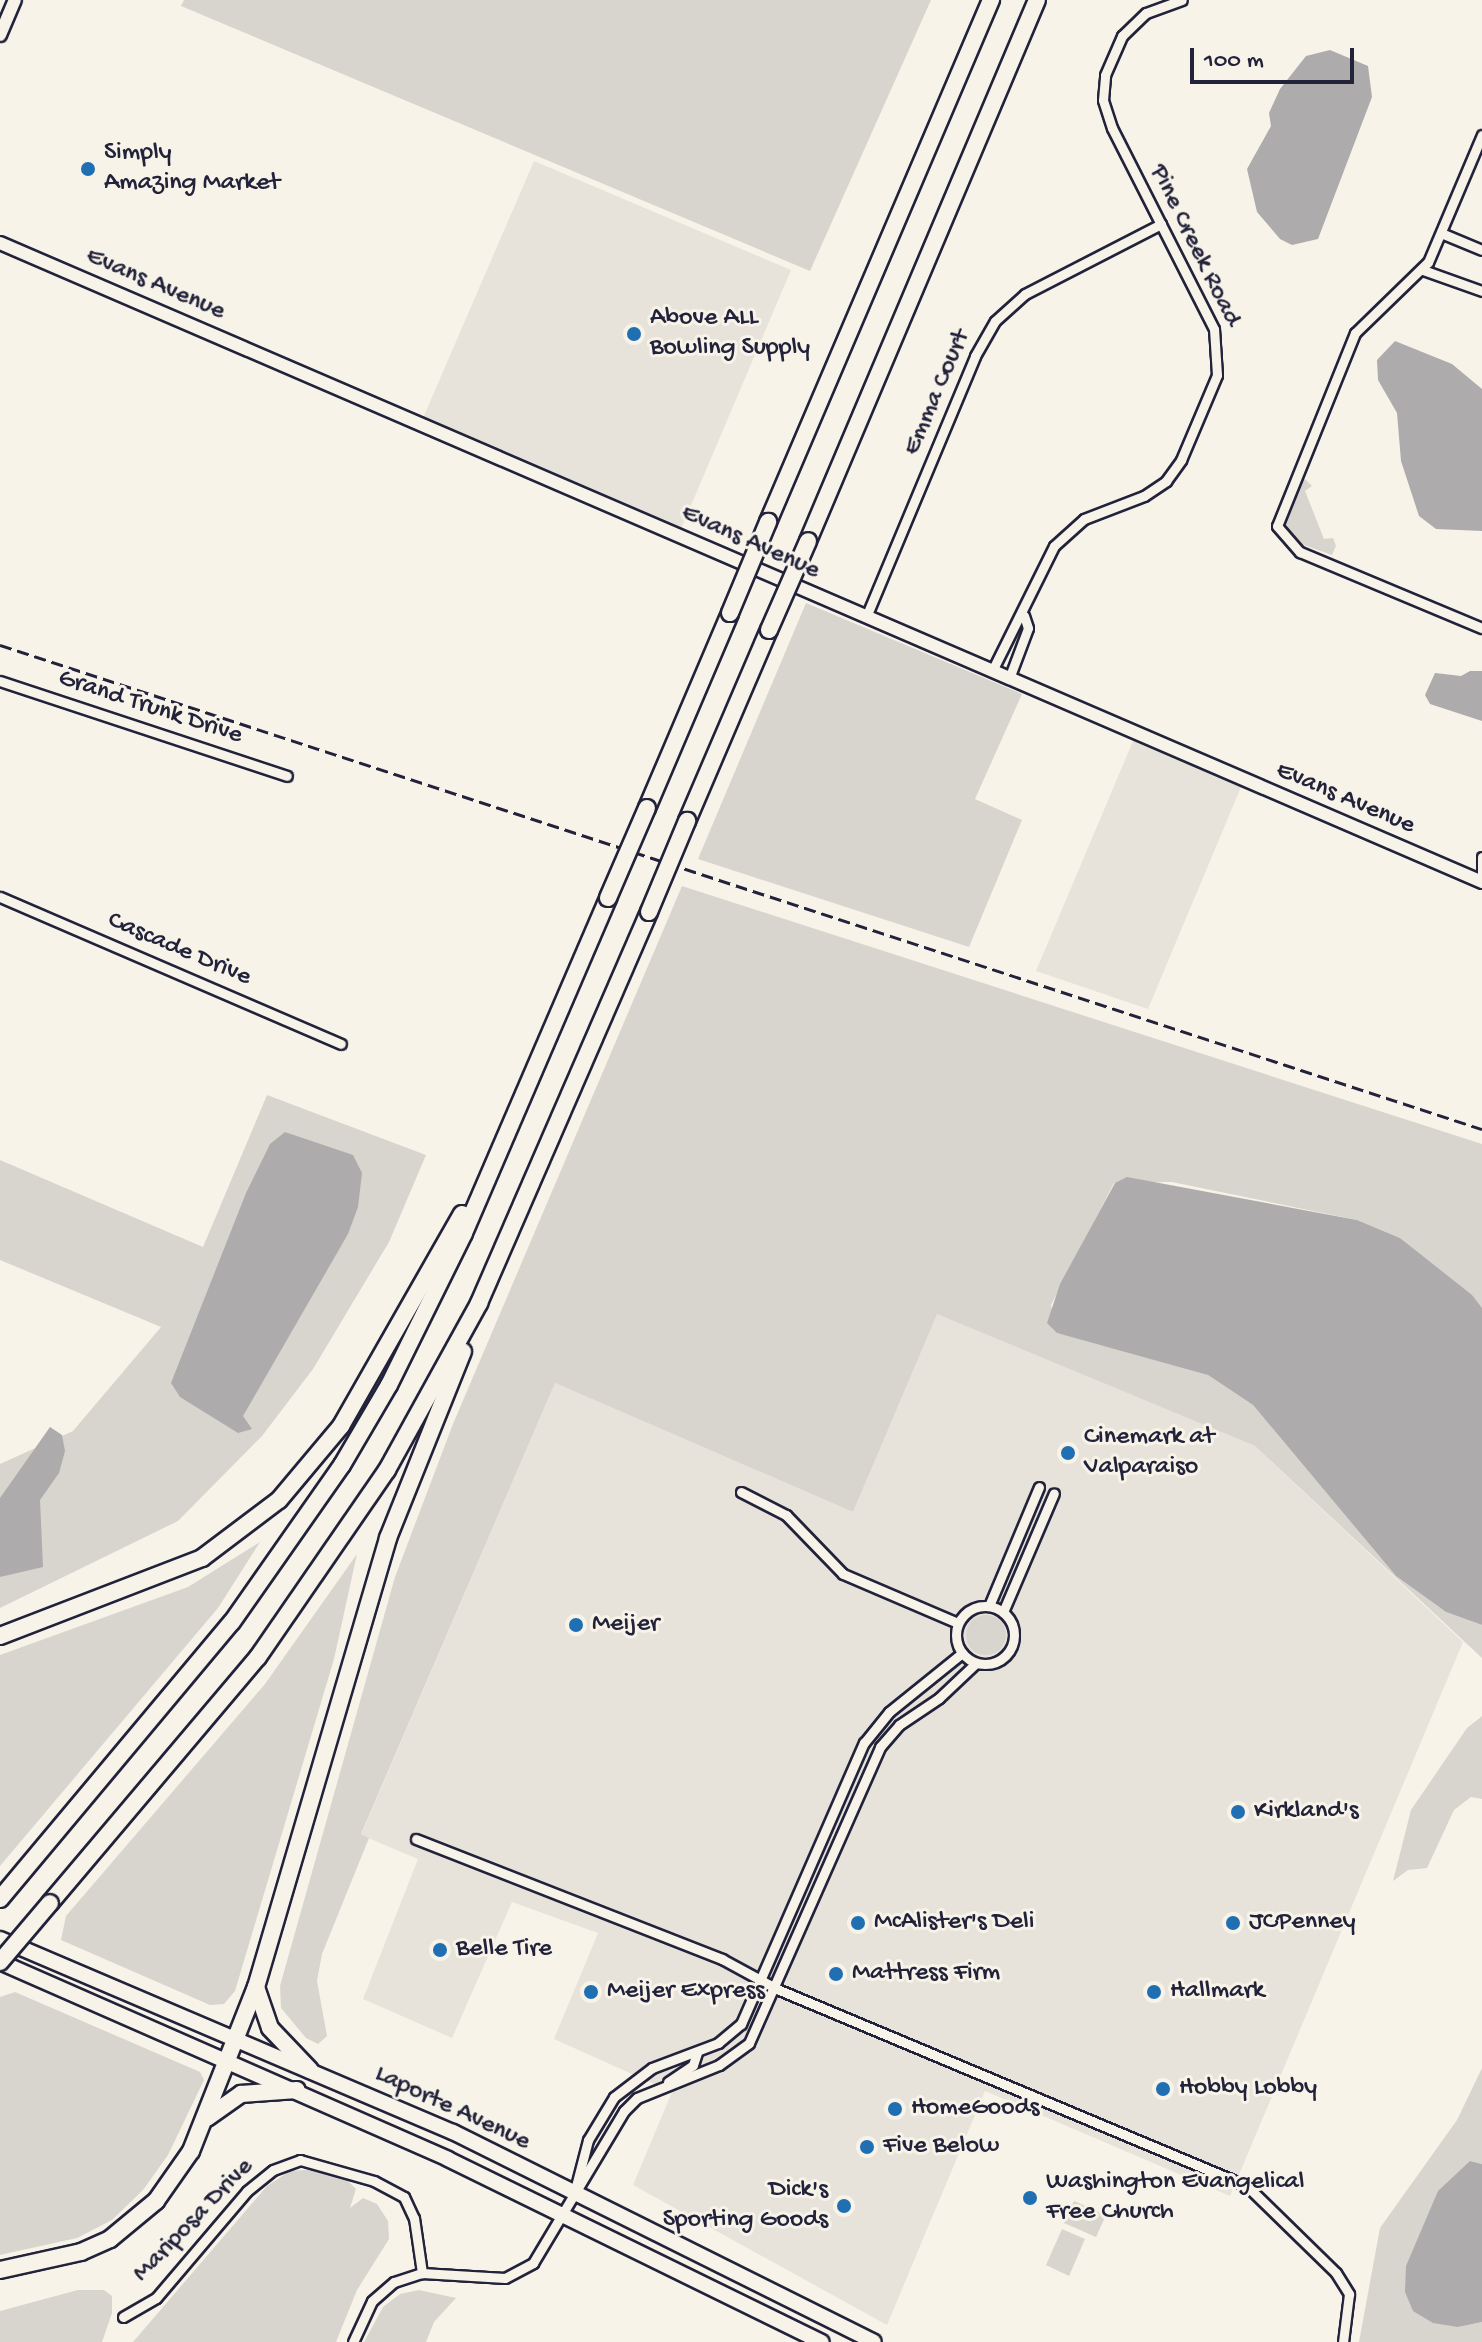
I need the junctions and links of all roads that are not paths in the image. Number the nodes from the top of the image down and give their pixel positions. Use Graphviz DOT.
graph roads {
  1 [pos="15,0"];
  2 [pos="991,0"];
  3 [pos="1037,0"];
  4 [pos="1182,0"];
  5 [pos="0,35"];
  6 [pos="1482,135"];
  7 [pos="1161,224"];
  8 [pos="1441,233"];
  9 [pos="0,243"];
  10 [pos="1482,250"];
  11 [pos="1423,270"];
  12 [pos="1482,291"];
  13 [pos="1024,616"];
  14 [pos="866,617"];
  15 [pos="1482,628"];
  16 [pos="993,669"];
  17 [pos="1010,676"];
  18 [pos="0,681"];
  19 [pos="287,776"];
  20 [pos="1482,857"];
  21 [pos="1482,873"];
  22 [pos="1482,882"];
  23 [pos="0,897"];
  24 [pos="341,1044"];
  25 [pos="500,1151"];
  26 [pos="479,1303"];
  27 [pos="1039,1487"];
  28 [pos="741,1492"];
  29 [pos="1054,1493"];
  30 [pos="989,1606"];
  31 [pos="1003,1612"];
  32 [pos="958,1623"];
  33 [pos="0,1636"];
  34 [pos="962,1653"];
  35 [pos="976,1663"];
  36 [pos="416,1839"];
  37 [pos="5,1893"];
  38 [pos="0,1939"];
  39 [pos="0,1962"];
  40 [pos="762,1982"];
  41 [pos="256,1987"];
  42 [pos="777,1989"];
  43 [pos="237,2039"];
  44 [pos="697,2053"];
  45 [pos="229,2059"];
  46 [pos="310,2070"];
  47 [pos="662,2087"];
  48 [pos="297,2090"];
  49 [pos="206,2119"];
  50 [pos="573,2195"];
  51 [pos="562,2216"];
  52 [pos="0,2270"];
  53 [pos="422,2273"];
  54 [pos="123,2317"];
  55 [pos="353,2342"];
  56 [pos="822,2342"];
  57 [pos="874,2342"];
  58 [pos="1343,2342"];
  1 -- 5 [label="street"];
  2 -- 25 [label="highway, bridge"];
  3 -- 26 [label="highway, bridge"];
  4 -- 7 [label="street, Pine Creek Road"];
  6 -- 8 [label="street"];
  7 -- 13 [label="street, Pine Creek Road"];
  7 -- 14 [label="street, Emma Court"];
  8 -- 10 [label="street"];
  8 -- 11 [label="street"];
  9 -- 14 [label="street, Evans Avenue"];
  11 -- 12 [label="street"];
  11 -- 15 [label="street"];
  13 -- 16 [label="street, Pine Creek Road"];
  13 -- 17 [label="street, Pine Creek Road"];
  14 -- 16 [label="street, Evans Avenue"];
  16 -- 17 [label="street, Evans Avenue"];
  17 -- 22 [label="street, Evans Avenue"];
  18 -- 19 [label="street, Grand Trunk Drive"];
  20 -- 21 [label="street"];
  23 -- 24 [label="street, Cascade Drive"];
  25 -- 33 [label="highway"];
  25 -- 37 [label="highway"];
  26 -- 39 [label="highway, bridge"];
  26 -- 41 [label="highway"];
  27 -- 30 [label="street"];
  28 -- 32 [label="street"];
  29 -- 31 [label="street"];
  30 -- 31 [label="street"];
  30 -- 32 [label="street"];
  31 -- 35 [label="street"];
  32 -- 34 [label="street"];
  34 -- 35 [label="street"];
  34 -- 40 [label="street"];
  35 -- 42 [label="street"];
  36 -- 40 [label="street"];
  38 -- 43 [label="main road, Laporte Avenue"];
  39 -- 45 [label="main road, Laporte Avenue"];
  40 -- 42 [label="street"];
  40 -- 44 [label="street"];
  41 -- 43 [label="highway"];
  41 -- 46 [label="highway"];
  42 -- 47 [label="street"];
  42 -- 58 [label="street"];
  43 -- 45 [label="highway"];
  43 -- 46 [label="main road, Laporte Avenue"];
  44 -- 47 [label="street"];
  44 -- 50 [label="street"];
  45 -- 48 [label="main road, Laporte Avenue"];
  45 -- 49 [label="highway"];
  46 -- 50 [label="main road, Laporte Avenue"];
  47 -- 50 [label="street"];
  48 -- 49 [label="highway"];
  48 -- 51 [label="main road, Laporte Avenue"];
  49 -- 52 [label="highway"];
  50 -- 51 [label="street"];
  50 -- 57 [label="main road, Laporte Avenue"];
  51 -- 53 [label="street"];
  51 -- 56 [label="main road, Laporte Avenue"];
  53 -- 54 [label="street, Mariposa Drive"];
  53 -- 55 [label="street"];
}
